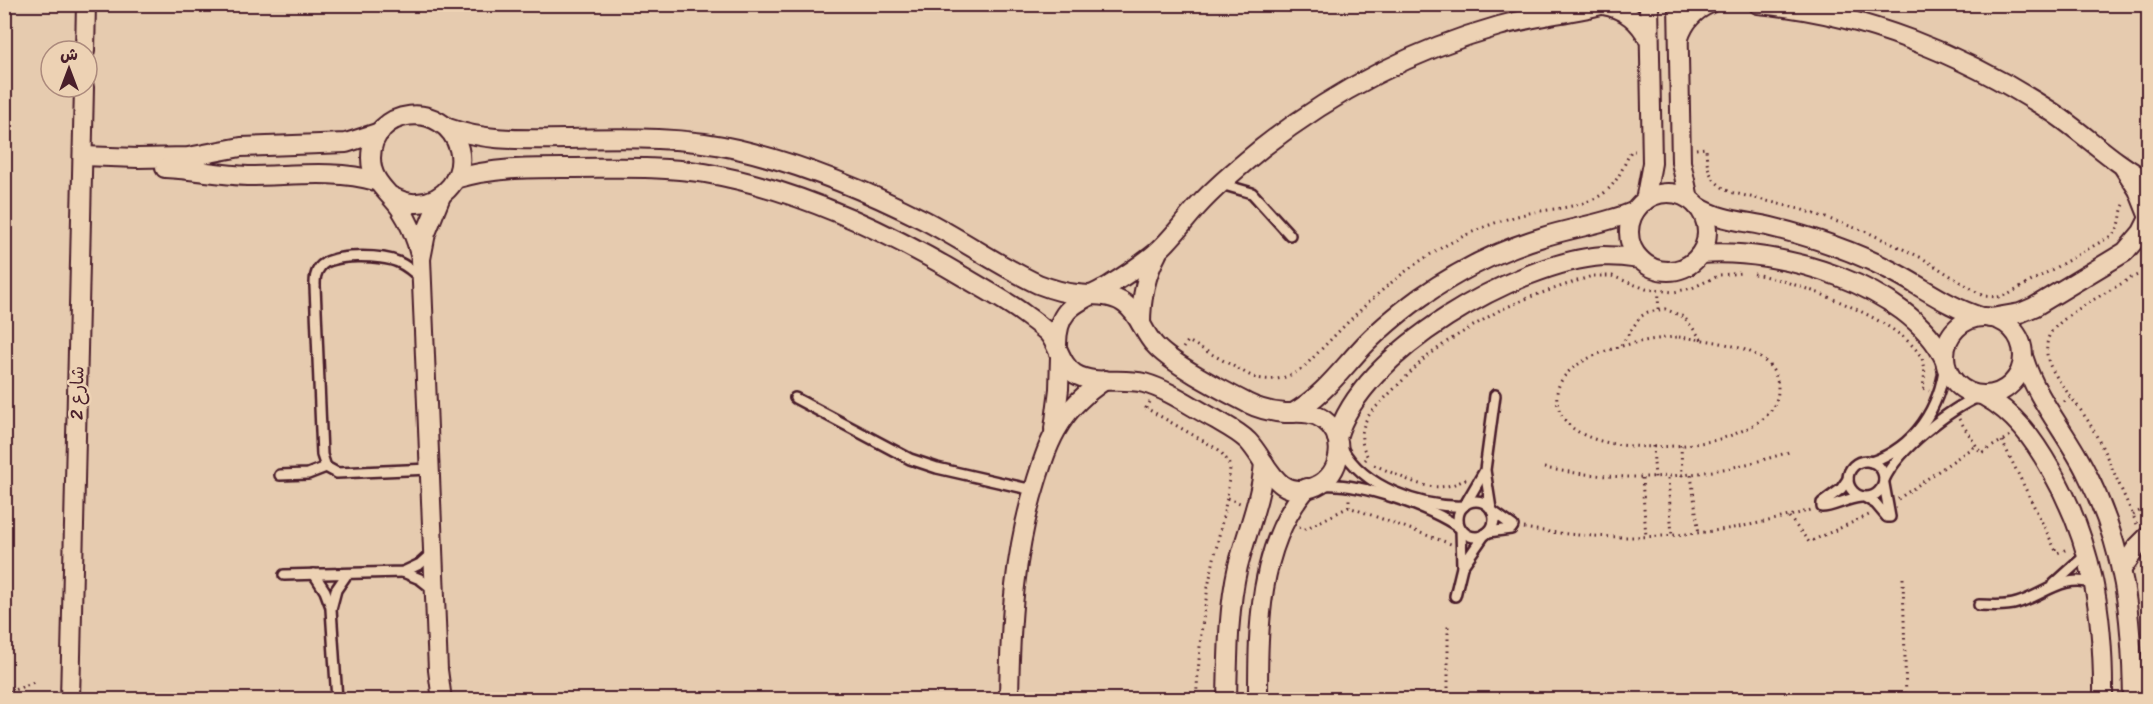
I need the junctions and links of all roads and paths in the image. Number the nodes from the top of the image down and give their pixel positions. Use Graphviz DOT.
graph roads {
  1 [pos="87,4"];
  2 [pos="1648,4"];
  3 [pos="1678,4"];
  4 [pos="1709,4"];
  5 [pos="1758,4"];
  6 [pos="1604,5"];
  7 [pos="86,39"];
  8 [pos="1649,40"];
  9 [pos="1679,40"];
  10 [pos="84,99"];
  11 [pos="448,128"];
  12 [pos="380,132"];
  13 [pos="1680,150"];
  14 [pos="1652,151"];
  15 [pos="82,162"];
  16 [pos="138,163"];
  17 [pos="2123,167"];
  18 [pos="455,179"];
  19 [pos="376,181"];
  20 [pos="2148,181"];
  21 [pos="1221,184"];
  22 [pos="391,196"];
  23 [pos="441,196"];
  24 [pos="2129,199"];
  25 [pos="1693,202"];
  26 [pos="1640,206"];
  27 [pos="2148,219"];
  28 [pos="1290,235"];
  29 [pos="1159,250"];
  30 [pos="1701,254"];
  31 [pos="1640,259"];
  32 [pos="421,260"];
  33 [pos="2148,274"];
  34 [pos="422,281"];
  35 [pos="1659,292"];
  36 [pos="1089,295"];
  37 [pos="1658,309"];
  38 [pos="1986,317"];
  39 [pos="1141,324"];
  40 [pos="1702,340"];
  41 [pos="1621,345"];
  42 [pos="1058,352"];
  43 [pos="2024,359"];
  44 [pos="1945,361"];
  45 [pos="1175,362"];
  46 [pos="1105,380"];
  47 [pos="1159,388"];
  48 [pos="1495,395"];
  49 [pos="1982,396"];
  50 [pos="2072,396"];
  51 [pos="1938,397"];
  52 [pos="795,398"];
  53 [pos="1953,410"];
  54 [pos="1293,412"];
  55 [pos="2049,412"];
  56 [pos="2024,429"];
  57 [pos="1919,435"];
  58 [pos="1052,437"];
  59 [pos="1338,440"];
  60 [pos="2002,441"];
  61 [pos="1681,445"];
  62 [pos="1653,446"];
  63 [pos="1792,451"];
  64 [pos="1871,462"];
  65 [pos="1264,463"];
  66 [pos="326,466"];
  67 [pos="1544,468"];
  68 [pos="430,469"];
  69 [pos="1483,474"];
  70 [pos="280,475"];
  71 [pos="1691,475"];
  72 [pos="1682,476"];
  73 [pos="1668,477"];
  74 [pos="1642,478"];
  75 [pos="1655,478"];
  76 [pos="1848,479"];
  77 [pos="1884,482"];
  78 [pos="1350,485"];
  79 [pos="1312,487"];
  80 [pos="1034,490"];
  81 [pos="1863,497"];
  82 [pos="1227,498"];
  83 [pos="1404,498"];
  84 [pos="1465,505"];
  85 [pos="2148,506"];
  86 [pos="1349,507"];
  87 [pos="1822,507"];
  88 [pos="1256,510"];
  89 [pos="1491,510"];
  90 [pos="2133,515"];
  91 [pos="1284,522"];
  92 [pos="1513,526"];
  93 [pos="1460,529"];
  94 [pos="1486,533"];
  95 [pos="1699,534"];
  96 [pos="1672,536"];
  97 [pos="1646,537"];
  98 [pos="2148,537"];
  99 [pos="1462,548"];
  100 [pos="2086,549"];
  101 [pos="433,552"];
  102 [pos="1462,567"];
  103 [pos="2122,569"];
  104 [pos="403,572"];
  105 [pos="314,574"];
  106 [pos="347,574"];
  107 [pos="284,575"];
  108 [pos="1903,578"];
  109 [pos="2095,585"];
  110 [pos="2050,587"];
  111 [pos="435,591"];
  112 [pos="1455,596"];
  113 [pos="1979,605"];
  114 [pos="331,609"];
  115 [pos="1448,623"];
  116 [pos="34,682"];
  117 [pos="4,694"];
  118 [pos="2136,695"];
  119 [pos="335,698"];
  120 [pos="70,699"];
  121 [pos="442,699"];
  122 [pos="1009,699"];
  123 [pos="1196,699"];
  124 [pos="1227,699"];
  125 [pos="1258,699"];
  126 [pos="1448,699"];
  127 [pos="1906,699"];
  128 [pos="2103,699"];
  1 -- 7 [label="street"];
  2 -- 8 [label="street"];
  3 -- 9 [label="street"];
  4 -- 9 [label="street"];
  5 -- 17 [label="street"];
  6 -- 8 [label="street"];
  6 -- 21 [label="street"];
  8 -- 14 [label="street"];
  9 -- 13 [label="street"];
  10 -- 15 [label="street, شارع 2"];
  11 -- 12 [label="street"];
  11 -- 18 [label="street"];
  11 -- 36 [label="street"];
  12 -- 16 [label="street"];
  12 -- 19 [label="street"];
  13 -- 24 [label="path"];
  13 -- 25 [label="street"];
  14 -- 26 [label="street"];
  14 -- 45 [label="path"];
  15 -- 16 [label="street"];
  15 -- 120 [label="street, شارع 2"];
  16 -- 19 [label="street"];
  17 -- 20 [label="street"];
  17 -- 27 [label="street"];
  18 -- 23 [label="street"];
  18 -- 42 [label="street"];
  19 -- 22 [label="street"];
  21 -- 28 [label="lane"];
  21 -- 29 [label="street"];
  22 -- 23 [label="street"];
  22 -- 32 [label="street"];
  23 -- 32 [label="street"];
  25 -- 26 [label="street"];
  25 -- 30 [label="street"];
  25 -- 38 [label="street"];
  26 -- 31 [label="street"];
  26 -- 54 [label="street"];
  27 -- 38 [label="street"];
  29 -- 36 [label="street"];
  29 -- 39 [label="street"];
  30 -- 31 [label="street"];
  30 -- 44 [label="street"];
  31 -- 59 [label="street"];
  32 -- 34 [label="street"];
  33 -- 50 [label="path"];
  34 -- 66 [label="lane"];
  34 -- 68 [label="street"];
  35 -- 37 [label="path"];
  35 -- 51 [label="path"];
  35 -- 69 [label="path"];
  36 -- 39 [label="street"];
  36 -- 42 [label="street"];
  37 -- 40 [label="path"];
  37 -- 41 [label="path"];
  38 -- 43 [label="street"];
  38 -- 44 [label="street"];
  39 -- 45 [label="street"];
  40 -- 41 [label="path"];
  40 -- 61 [label="path"];
  41 -- 62 [label="path"];
  42 -- 46 [label="street"];
  42 -- 58 [label="street"];
  43 -- 49 [label="street"];
  43 -- 55 [label="street"];
  44 -- 49 [label="street"];
  44 -- 51 [label="lane"];
  45 -- 54 [label="street"];
  46 -- 47 [label="street"];
  46 -- 58 [label="street"];
  47 -- 65 [label="street"];
  47 -- 82 [label="path"];
  48 -- 69 [label="lane"];
  49 -- 53 [label="lane"];
  49 -- 56 [label="street"];
  50 -- 55 [label="path"];
  50 -- 90 [label="path"];
  51 -- 57 [label="lane"];
  52 -- 80 [label="lane"];
  53 -- 57 [label="lane"];
  53 -- 60 [label="path"];
  54 -- 59 [label="street"];
  55 -- 103 [label="street"];
  56 -- 60 [label="path"];
  56 -- 100 [label="street"];
  57 -- 64 [label="lane"];
  57 -- 77 [label="lane"];
  58 -- 80 [label="street"];
  59 -- 79 [label="street"];
  59 -- 83 [label="lane"];
  60 -- 100 [label="path"];
  61 -- 62 [label="path"];
  61 -- 72 [label="path"];
  62 -- 75 [label="path"];
  63 -- 71 [label="path"];
  64 -- 76 [label="lane"];
  64 -- 77 [label="lane"];
  65 -- 79 [label="street"];
  65 -- 88 [label="street"];
  66 -- 68 [label="lane"];
  66 -- 70 [label="lane"];
  67 -- 74 [label="path"];
  68 -- 101 [label="street"];
  69 -- 84 [label="lane"];
  69 -- 89 [label="lane"];
  71 -- 72 [label="path"];
  71 -- 95 [label="path"];
  72 -- 73 [label="path"];
  73 -- 75 [label="path"];
  73 -- 96 [label="path"];
  74 -- 75 [label="path"];
  74 -- 97 [label="path"];
  76 -- 81 [label="lane"];
  76 -- 87 [label="lane"];
  77 -- 81 [label="lane"];
  77 -- 81 [label="lane"];
  78 -- 79 [label="lane"];
  78 -- 83 [label="lane"];
  78 -- 86 [label="path"];
  79 -- 91 [label="street"];
  80 -- 122 [label="street"];
  81 -- 87 [label="lane"];
  82 -- 88 [label="path"];
  82 -- 123 [label="path"];
  83 -- 84 [label="lane"];
  83 -- 93 [label="lane"];
  84 -- 89 [label="lane"];
  84 -- 93 [label="lane"];
  85 -- 90 [label="path"];
  86 -- 91 [label="path"];
  86 -- 99 [label="path"];
  87 -- 95 [label="path"];
  88 -- 124 [label="street"];
  89 -- 92 [label="lane"];
  89 -- 94 [label="lane"];
  90 -- 98 [label="path"];
  91 -- 125 [label="street"];
  92 -- 94 [label="lane"];
  92 -- 97 [label="path"];
  93 -- 94 [label="lane"];
  93 -- 99 [label="lane"];
  94 -- 102 [label="lane"];
  95 -- 96 [label="path"];
  96 -- 97 [label="path"];
  98 -- 103 [label="street"];
  99 -- 102 [label="lane"];
  100 -- 109 [label="street"];
  100 -- 110 [label="lane"];
  101 -- 104 [label="lane"];
  101 -- 111 [label="street"];
  102 -- 112 [label="lane"];
  103 -- 118 [label="street"];
  104 -- 106 [label="lane"];
  104 -- 111 [label="lane"];
  105 -- 106 [label="lane"];
  105 -- 107 [label="lane"];
  105 -- 114 [label="lane"];
  106 -- 114 [label="lane"];
  108 -- 127 [label="path"];
  109 -- 110 [label="lane"];
  109 -- 128 [label="street"];
  110 -- 113 [label="lane"];
  111 -- 121 [label="street"];
  114 -- 119 [label="lane"];
  115 -- 126 [label="path"];
  116 -- 117 [label="path"];
}
